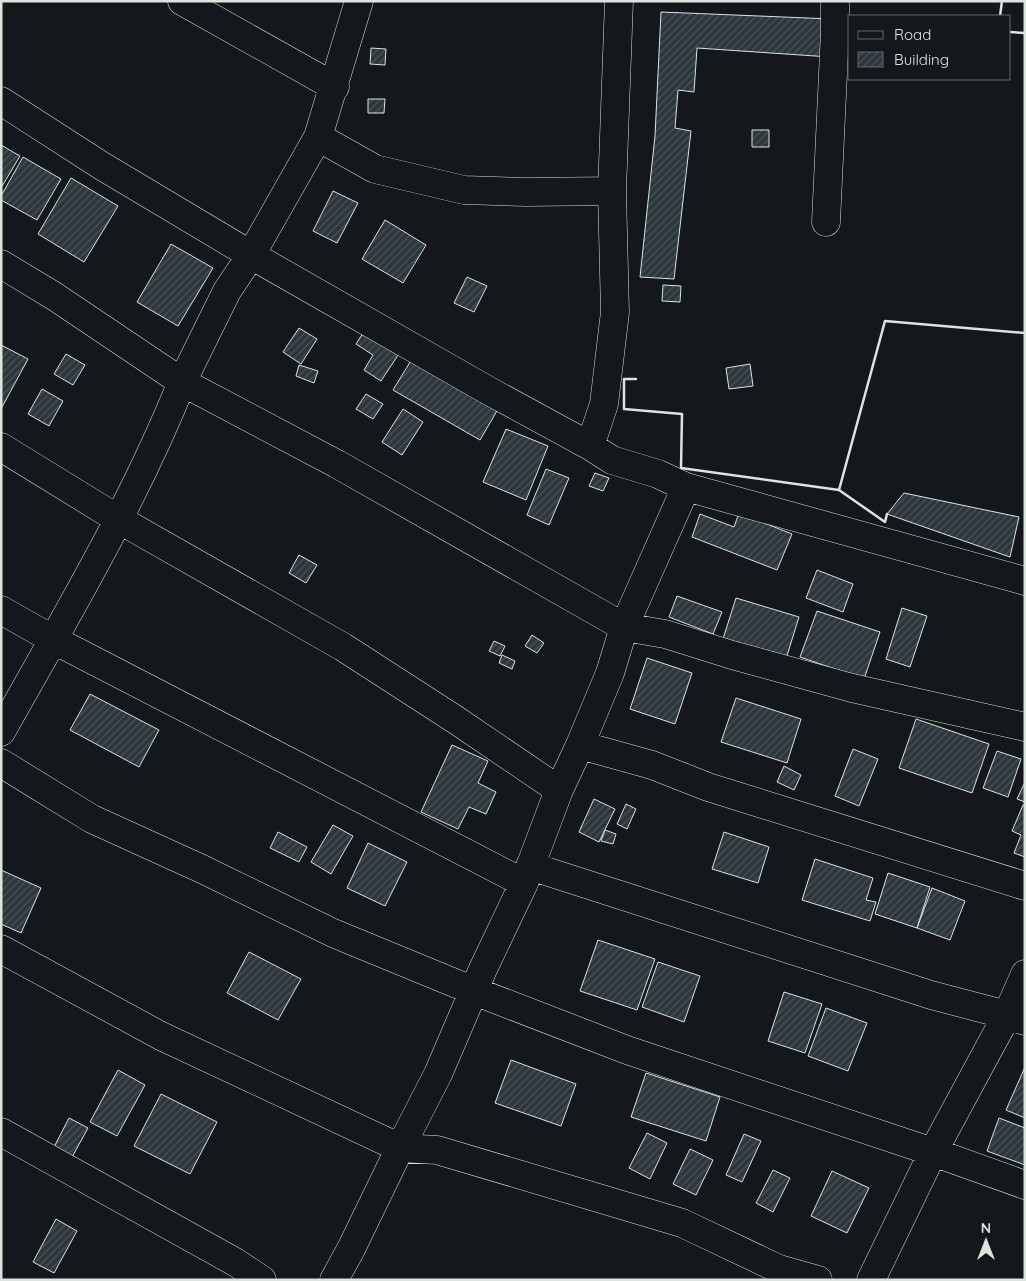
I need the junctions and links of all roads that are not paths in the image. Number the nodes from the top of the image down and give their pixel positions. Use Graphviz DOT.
graph roads {
  1 [pos="182,1"];
  2 [pos="359,1"];
  3 [pos="619,1"];
  4 [pos="835,1"];
  5 [pos="334,87"];
  6 [pos="1,101"];
  7 [pos="318,137"];
  8 [pos="612,191"];
  9 [pos="826,222"];
  10 [pos="251,255"];
  11 [pos="1,264"];
  12 [pos="182,382"];
  13 [pos="590,446"];
  14 [pos="1,447"];
  15 [pos="686,487"];
  16 [pos="118,518"];
  17 [pos="1025,581"];
  18 [pos="1,610"];
  19 [pos="624,627"];
  20 [pos="54,640"];
  21 [pos="1025,727"];
  22 [pos="1,732"];
  23 [pos="580,745"];
  24 [pos="1,763"];
  25 [pos="559,790"];
  26 [pos="527,874"];
  27 [pos="1025,886"];
  28 [pos="1,949"];
  29 [pos="1025,974"];
  30 [pos="474,992"];
  31 [pos="1016,1018"];
  32 [pos="1,1132"];
  33 [pos="400,1148"];
  34 [pos="933,1152"];
  35 [pos="1025,1185"];
  36 [pos="262,1280"];
  37 [pos="334,1280"];
  38 [pos="818,1280"];
  39 [pos="871,1280"];
  1 -- 5 [label="street"];
  2 -- 5 [label="street"];
  3 -- 8 [label="street"];
  4 -- 9 [label="street"];
  5 -- 7 [label="street"];
  6 -- 10 [label="street"];
  7 -- 8 [label="street"];
  7 -- 10 [label="street"];
  8 -- 13 [label="street"];
  10 -- 12 [label="street"];
  10 -- 13 [label="street"];
  11 -- 12 [label="street"];
  12 -- 16 [label="street"];
  12 -- 19 [label="street"];
  13 -- 15 [label="street"];
  14 -- 16 [label="street"];
  15 -- 17 [label="street"];
  15 -- 19 [label="street"];
  16 -- 20 [label="street"];
  16 -- 25 [label="street"];
  18 -- 20 [label="street"];
  19 -- 21 [label="street"];
  19 -- 23 [label="street"];
  20 -- 22 [label="street"];
  20 -- 26 [label="street"];
  23 -- 25 [label="street"];
  23 -- 27 [label="street"];
  24 -- 30 [label="street"];
  25 -- 26 [label="street"];
  26 -- 30 [label="street"];
  26 -- 31 [label="street"];
  28 -- 33 [label="street"];
  29 -- 31 [label="street"];
  30 -- 33 [label="street"];
  30 -- 34 [label="street"];
  31 -- 34 [label="street"];
  32 -- 36 [label="street"];
  33 -- 37 [label="street"];
  33 -- 38 [label="street"];
  34 -- 35 [label="street"];
  34 -- 39 [label="street"];
}
